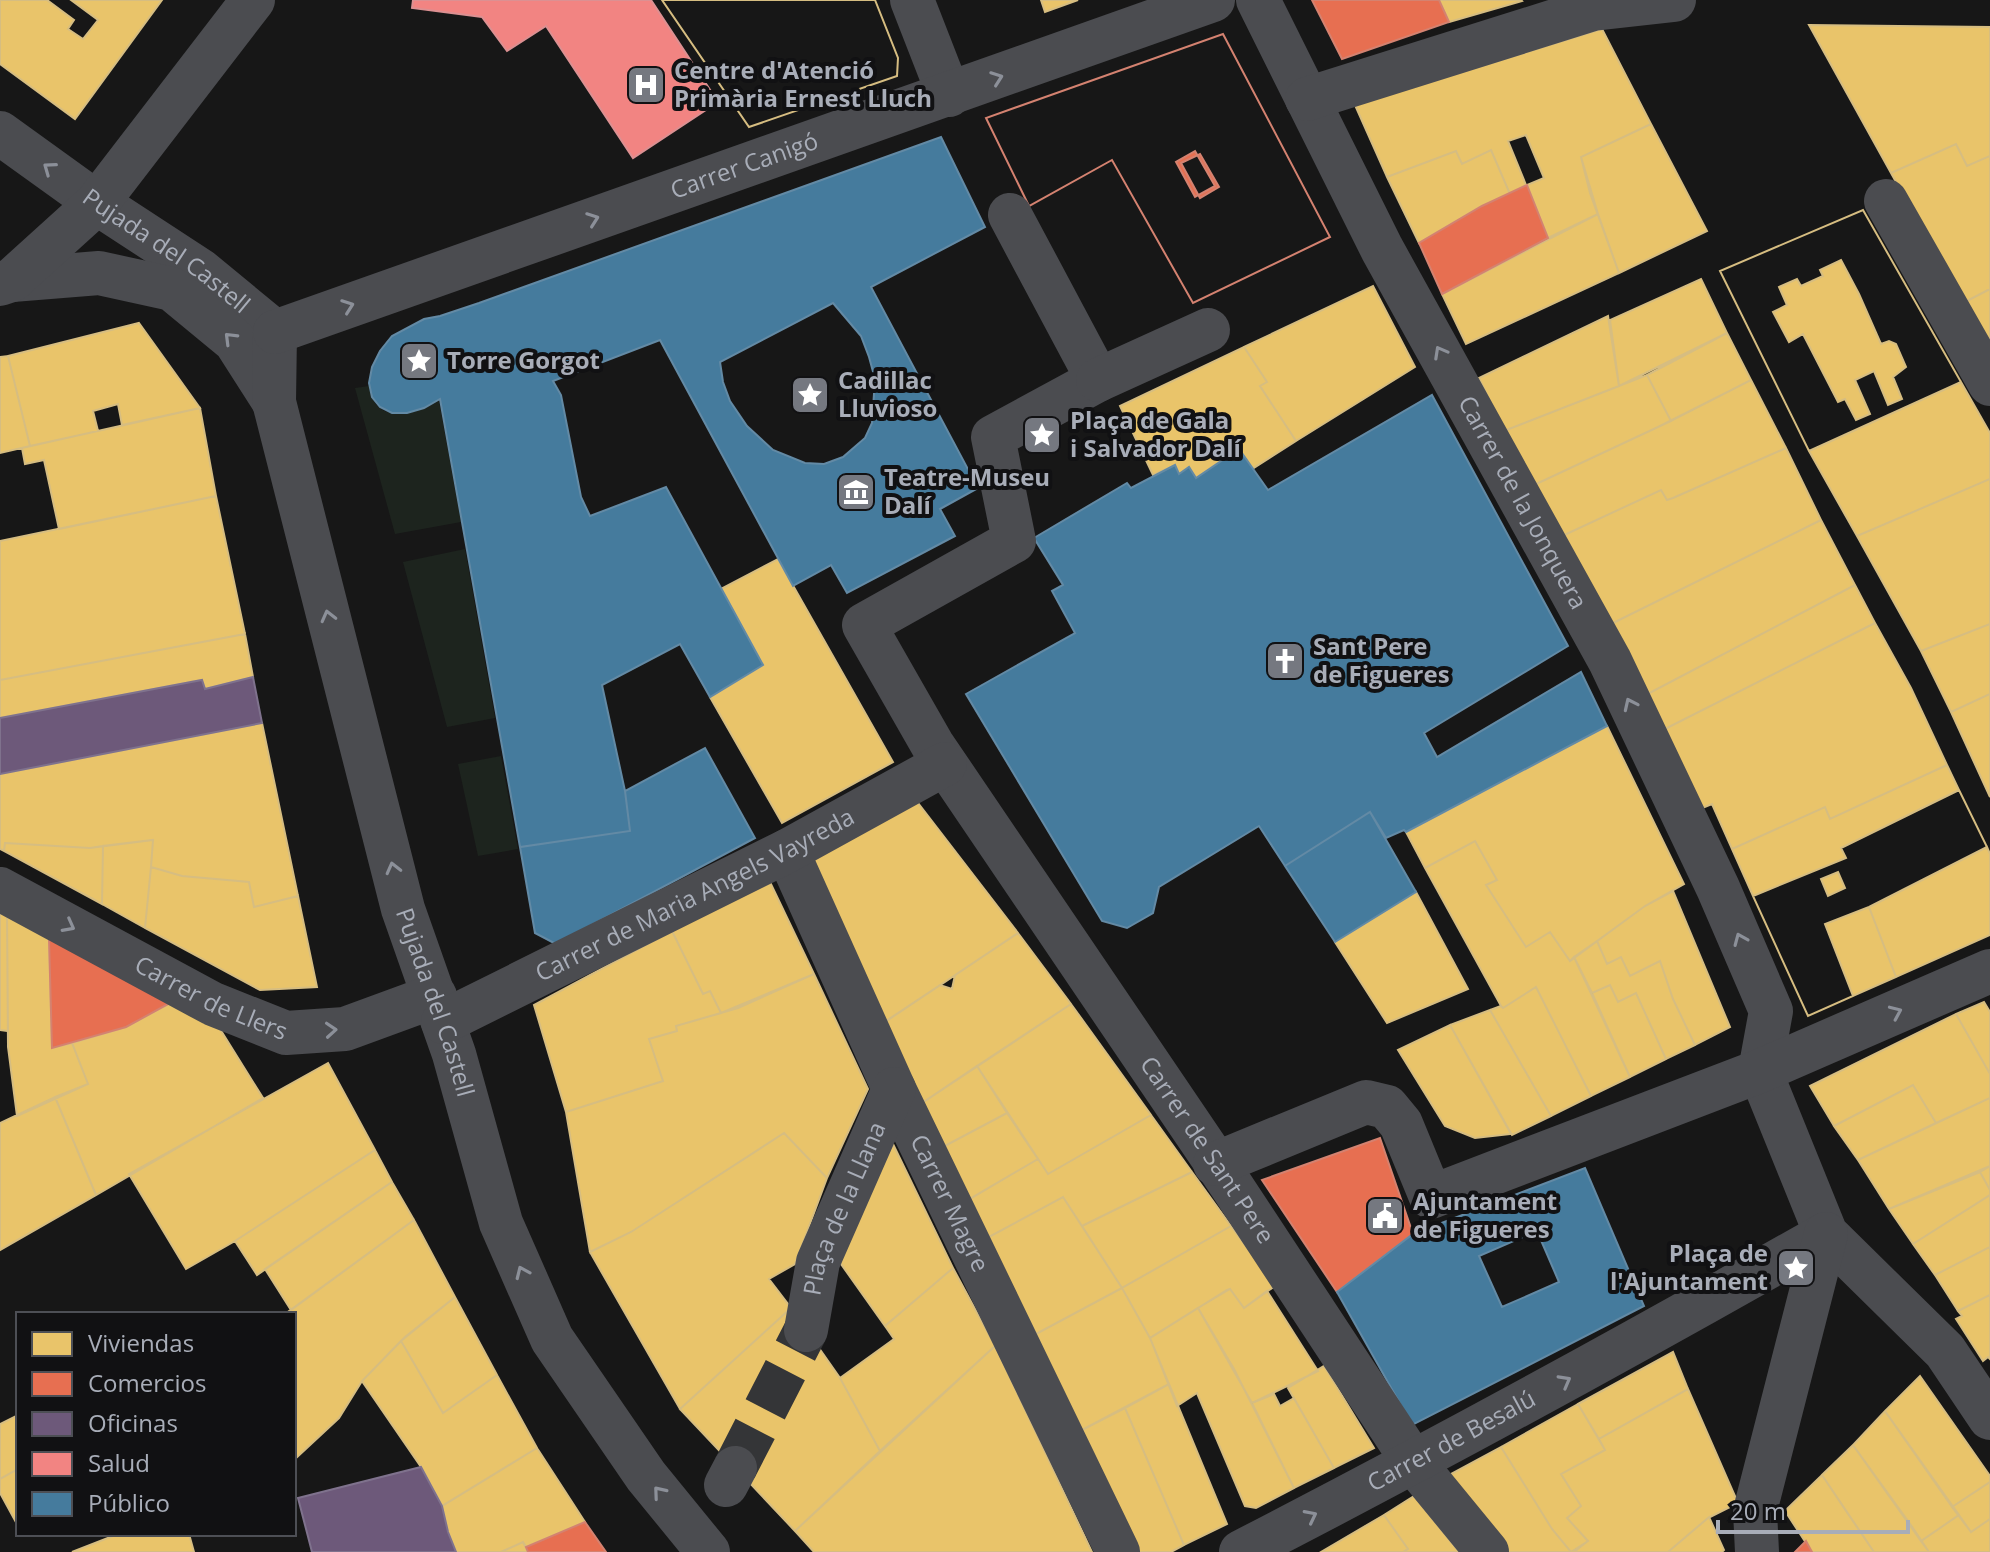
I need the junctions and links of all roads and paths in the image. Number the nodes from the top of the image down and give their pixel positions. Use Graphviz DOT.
graph roads {
  1 [pos="253,0"];
  2 [pos="912,0"];
  3 [pos="1213,0"];
  4 [pos="1258,0"];
  5 [pos="1674,0"];
  6 [pos="949,95"];
  7 [pos="1307,99"];
  8 [pos="0,133"];
  9 [pos="1886,201"];
  10 [pos="97,203"];
  11 [pos="1010,215"];
  12 [pos="6,282"];
  13 [pos="1208,330"];
  14 [pos="275,332"];
  15 [pos="1098,380"];
  16 [pos="1990,384"];
  17 [pos="274,402"];
  18 [pos="939,754"];
  19 [pos="787,851"];
  20 [pos="0,889"];
  21 [pos="1990,971"];
  22 [pos="439,1009"];
  23 [pos="1760,1071"];
  24 [pos="894,1089"];
  25 [pos="1215,1164"];
  26 [pos="1826,1234"];
  27 [pos="806,1330"];
  28 [pos="1990,1418"];
  29 [pos="1414,1463"];
  30 [pos="708,1552"];
  31 [pos="1118,1552"];
  32 [pos="1241,1552"];
  33 [pos="1487,1552"];
  34 [pos="1757,1552"];
  1 -- 10 [label="street"];
  2 -- 6 [label="street"];
  6 -- 3 [label="street, Carrer Canigó, one-way"];
  4 -- 7 [label="street, Carrer de la Jonquera"];
  5 -- 7 [label="street"];
  14 -- 6 [label="street, Carrer Canigó, one-way"];
  23 -- 7 [label="street, Carrer de la Jonquera, one-way"];
  10 -- 8 [label="street, Pujada del Castell, one-way"];
  9 -- 16 [label="street"];
  10 -- 12 [label="street"];
  10 -- 14 [label="street, Pujada del Castell"];
  11 -- 15 [label="street"];
  17 -- 12 [label="street, Pujada del Castell, one-way"];
  13 -- 15 [label="street"];
  14 -- 17 [label="street, Pujada del Castell"];
  15 -- 18 [label="street, Carrer de Sant Pere"];
  22 -- 17 [label="street, Pujada del Castell, one-way"];
  18 -- 19 [label="street, Carrer de Maria Angels Vayreda"];
  18 -- 25 [label="street, Carrer de Sant Pere"];
  19 -- 22 [label="street, Carrer de Maria Angels Vayreda"];
  19 -- 24 [label="street, Carrer Magre"];
  20 -- 22 [label="street, Carrer de Llers, one-way"];
  23 -- 21 [label="street, one-way"];
  30 -- 22 [label="street, Pujada del Castell, one-way"];
  23 -- 25 [label="street"];
  23 -- 26 [label="street"];
  24 -- 27 [label="street, Plaça de la Llana"];
  24 -- 31 [label="street, Carrer Magre"];
  25 -- 29 [label="street, Carrer de Sant Pere"];
  26 -- 28 [label="street"];
  29 -- 26 [label="street, Carrer de Besalú, one-way"];
  26 -- 34 [label="street"];
  32 -- 29 [label="street, Carrer de Besalú, one-way"];
  29 -- 33 [label="street, Carrer de Sant Pere"];
}
